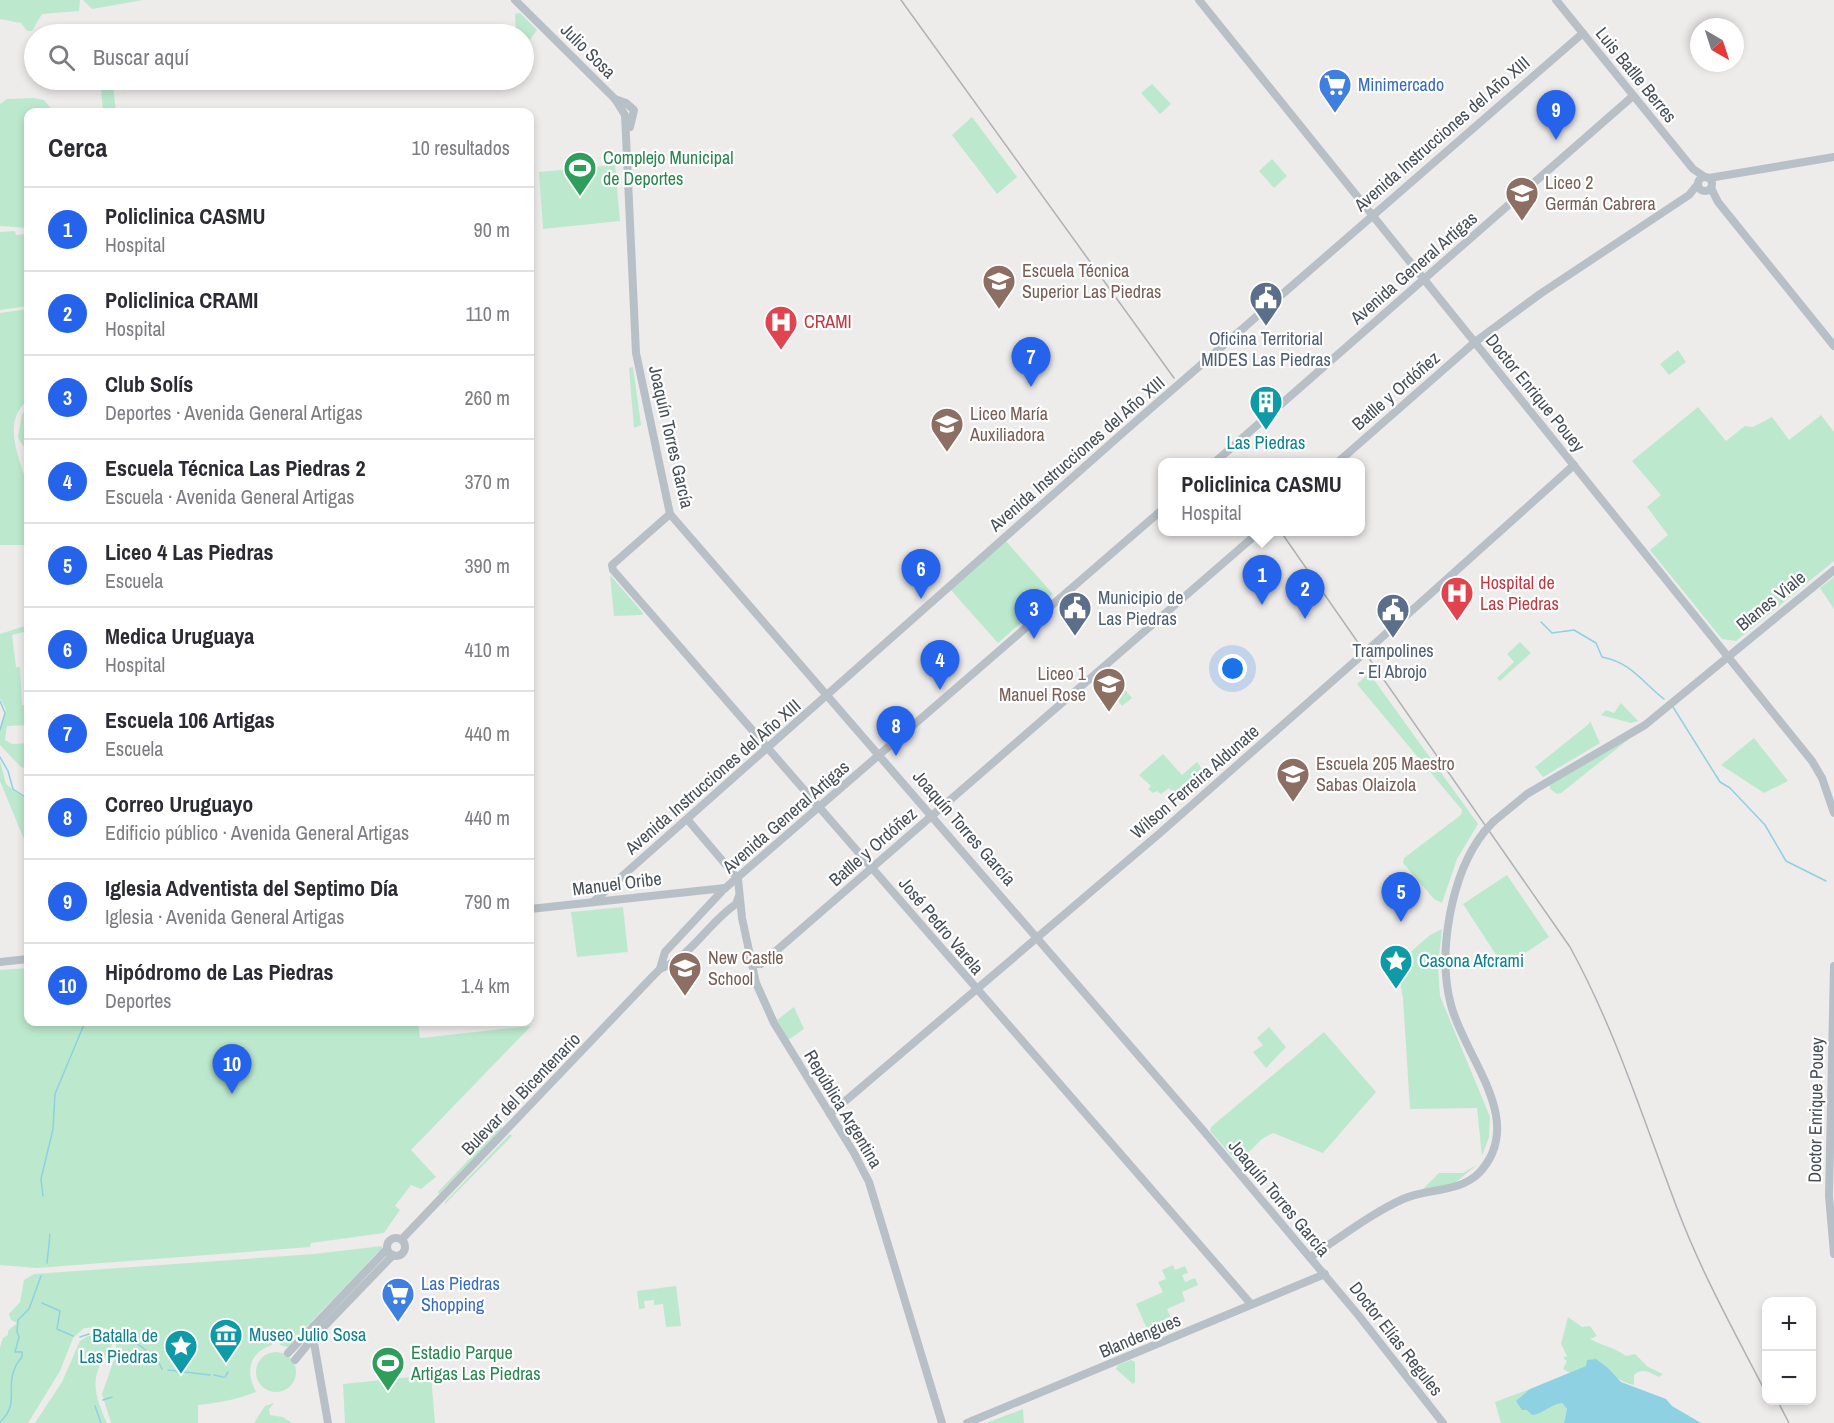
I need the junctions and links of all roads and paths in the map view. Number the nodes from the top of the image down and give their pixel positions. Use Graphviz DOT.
graph roads {
  1 [pos="515,0"];
  2 [pos="1199,0"];
  3 [pos="1556,0"];
  4 [pos="1582,33"];
  5 [pos="1633,96"];
  6 [pos="615,99"];
  7 [pos="1834,157"];
  8 [pos="1705,185"];
  9 [pos="1373,214"];
  10 [pos="1424,279"];
  11 [pos="1475,342"];
  12 [pos="1834,346"];
  13 [pos="1220,458"];
  14 [pos="1343,458"];
  15 [pos="1574,465"];
  16 [pos="1158,513"];
  17 [pos="670,514"];
  18 [pos="1253,536"];
  19 [pos="1834,570"];
  20 [pos="1727,655"];
  21 [pos="829,696"];
  22 [pos="768,748"];
  23 [pos="881,756"];
  24 [pos="820,808"];
  25 [pos="1834,813"];
  26 [pos="933,815"];
  27 [pos="687,819"];
  28 [pos="872,868"];
  29 [pos="738,879"];
  30 [pos="727,888"];
  31 [pos="708,889"];
  32 [pos="739,894"];
  33 [pos="720,895"];
  34 [pos="593,902"];
  35 [pos="731,907"];
  36 [pos="534,909"];
  37 [pos="742,918"];
  38 [pos="1039,938"];
  39 [pos="673,944"];
  40 [pos="683,955"];
  41 [pos="24,959"];
  42 [pos="750,959"];
  43 [pos="0,962"];
  44 [pos="761,964"];
  45 [pos="1834,966"];
  46 [pos="660,969"];
  47 [pos="754,976"];
  48 [pos="976,990"];
  49 [pos="830,1114"];
  50 [pos="402,1239"];
  51 [pos="390,1252"];
  52 [pos="1834,1254"];
  53 [pos="1310,1257"];
  54 [pos="1324,1274"];
  55 [pos="1251,1304"];
  56 [pos="312,1334"];
  57 [pos="288,1353"];
  58 [pos="295,1360"];
  59 [pos="1441,1422"];
  60 [pos="328,1423"];
  61 [pos="942,1423"];
  62 [pos="967,1423"];
  1 -- 6 [label="street, Julio Sosa"];
  2 -- 9 [label="street, Doctor Enrique Pouey"];
  3 -- 4 [label="street, Luis Batlle Berres"];
  4 -- 5 [label="street, Luis Batlle Berres"];
  4 -- 9 [label="street, Avenida Instrucciones del Año XIII"];
  5 -- 8 [label="street, Luis Batlle Berres"];
  5 -- 10 [label="street, Avenida General Artigas"];
  6 -- 17 [label="street, Joaquín Torres García"];
  7 -- 8 [label="street"];
  8 -- 11 [label="street, Batlle y Ordóñez"];
  8 -- 12 [label="street"];
  9 -- 10 [label="street, Doctor Enrique Pouey"];
  9 -- 21 [label="street, Avenida Instrucciones del Año XIII"];
  10 -- 11 [label="street, Doctor Enrique Pouey"];
  10 -- 13 [label="street, Avenida General Artigas"];
  11 -- 14 [label="street, Batlle y Ordóñez"];
  11 -- 15 [label="street, Doctor Enrique Pouey"];
  15 -- 20 [label="street, Doctor Enrique Pouey"];
  15 -- 38 [label="street, Wilson Ferreira Aldunate, bridge"];
  16 -- 23 [label="street, Avenida General Artigas"];
  17 -- 21 [label="street, Joaquín Torres García"];
  17 -- 22 [label="street, José Pedro Varela"];
  18 -- 26 [label="street, Batlle y Ordóñez"];
  19 -- 20 [label="street, Blanes Viale"];
  20 -- 25 [label="street, Doctor Enrique Pouey"];
  20 -- 53 [label="street, Blanes Viale, bridge"];
  21 -- 22 [label="street, Avenida Instrucciones del Año XIII"];
  21 -- 23 [label="street, Joaquín Torres García"];
  22 -- 24 [label="street, José Pedro Varela"];
  22 -- 27 [label="street, Avenida Instrucciones del Año XIII"];
  23 -- 24 [label="street, Avenida General Artigas"];
  23 -- 26 [label="street, Joaquín Torres García"];
  24 -- 28 [label="street, José Pedro Varela"];
  24 -- 29 [label="street, Avenida General Artigas"];
  26 -- 28 [label="street, Batlle y Ordóñez"];
  26 -- 38 [label="street, Joaquín Torres García"];
  27 -- 29 [label="street"];
  27 -- 34 [label="street, Avenida Instrucciones del Año XIII"];
  28 -- 44 [label="street, Batlle y Ordóñez"];
  28 -- 48 [label="street, José Pedro Varela"];
  29 -- 30 [label="street, Avenida General Artigas"];
  29 -- 32 [label="street, República Argentina"];
  30 -- 31 [label="street"];
  30 -- 32 [label="street"];
  30 -- 33 [label="street, Bulevar del Bicentenario"];
  31 -- 33 [label="street"];
  31 -- 34 [label="street, Manuel Oribe"];
  32 -- 35 [label="street, Bulevar del Bicentenario"];
  32 -- 37 [label="street, República Argentina"];
  33 -- 35 [label="street"];
  33 -- 39 [label="street, Bulevar del Bicentenario"];
  34 -- 36 [label="street, Manuel Oribe"];
  35 -- 37 [label="street"];
  35 -- 40 [label="street, Bulevar del Bicentenario"];
  37 -- 42 [label="street, República Argentina"];
  38 -- 48 [label="street, Wilson Ferreira Aldunate"];
  38 -- 53 [label="street, Joaquín Torres García"];
  39 -- 40 [label="street"];
  39 -- 46 [label="street, Bulevar del Bicentenario"];
  40 -- 46 [label="street, Bulevar del Bicentenario"];
  41 -- 43 [label="street"];
  42 -- 44 [label="street"];
  42 -- 47 [label="street, República Argentina"];
  44 -- 47 [label="street, Batlle y Ordóñez"];
  45 -- 52 [label="street, Doctor Enrique Pouey"];
  46 -- 50 [label="street, Bulevar del Bicentenario"];
  47 -- 49 [label="street, República Argentina"];
  48 -- 49 [label="street, Wilson Ferreira Aldunate"];
  48 -- 55 [label="street, José Pedro Varela"];
  49 -- 61 [label="street, República Argentina"];
  50 -- 51 [label="street"];
  50 -- 51 [label="street"];
  51 -- 56 [label="street"];
  53 -- 54 [label="street, Joaquín Torres García"];
  54 -- 55 [label="street, Blandengues"];
  54 -- 59 [label="street, Doctor Elías Regules"];
  55 -- 62 [label="street, Blandengues"];
  56 -- 57 [label="street"];
  56 -- 58 [label="street"];
  56 -- 60 [label="street"];
}
